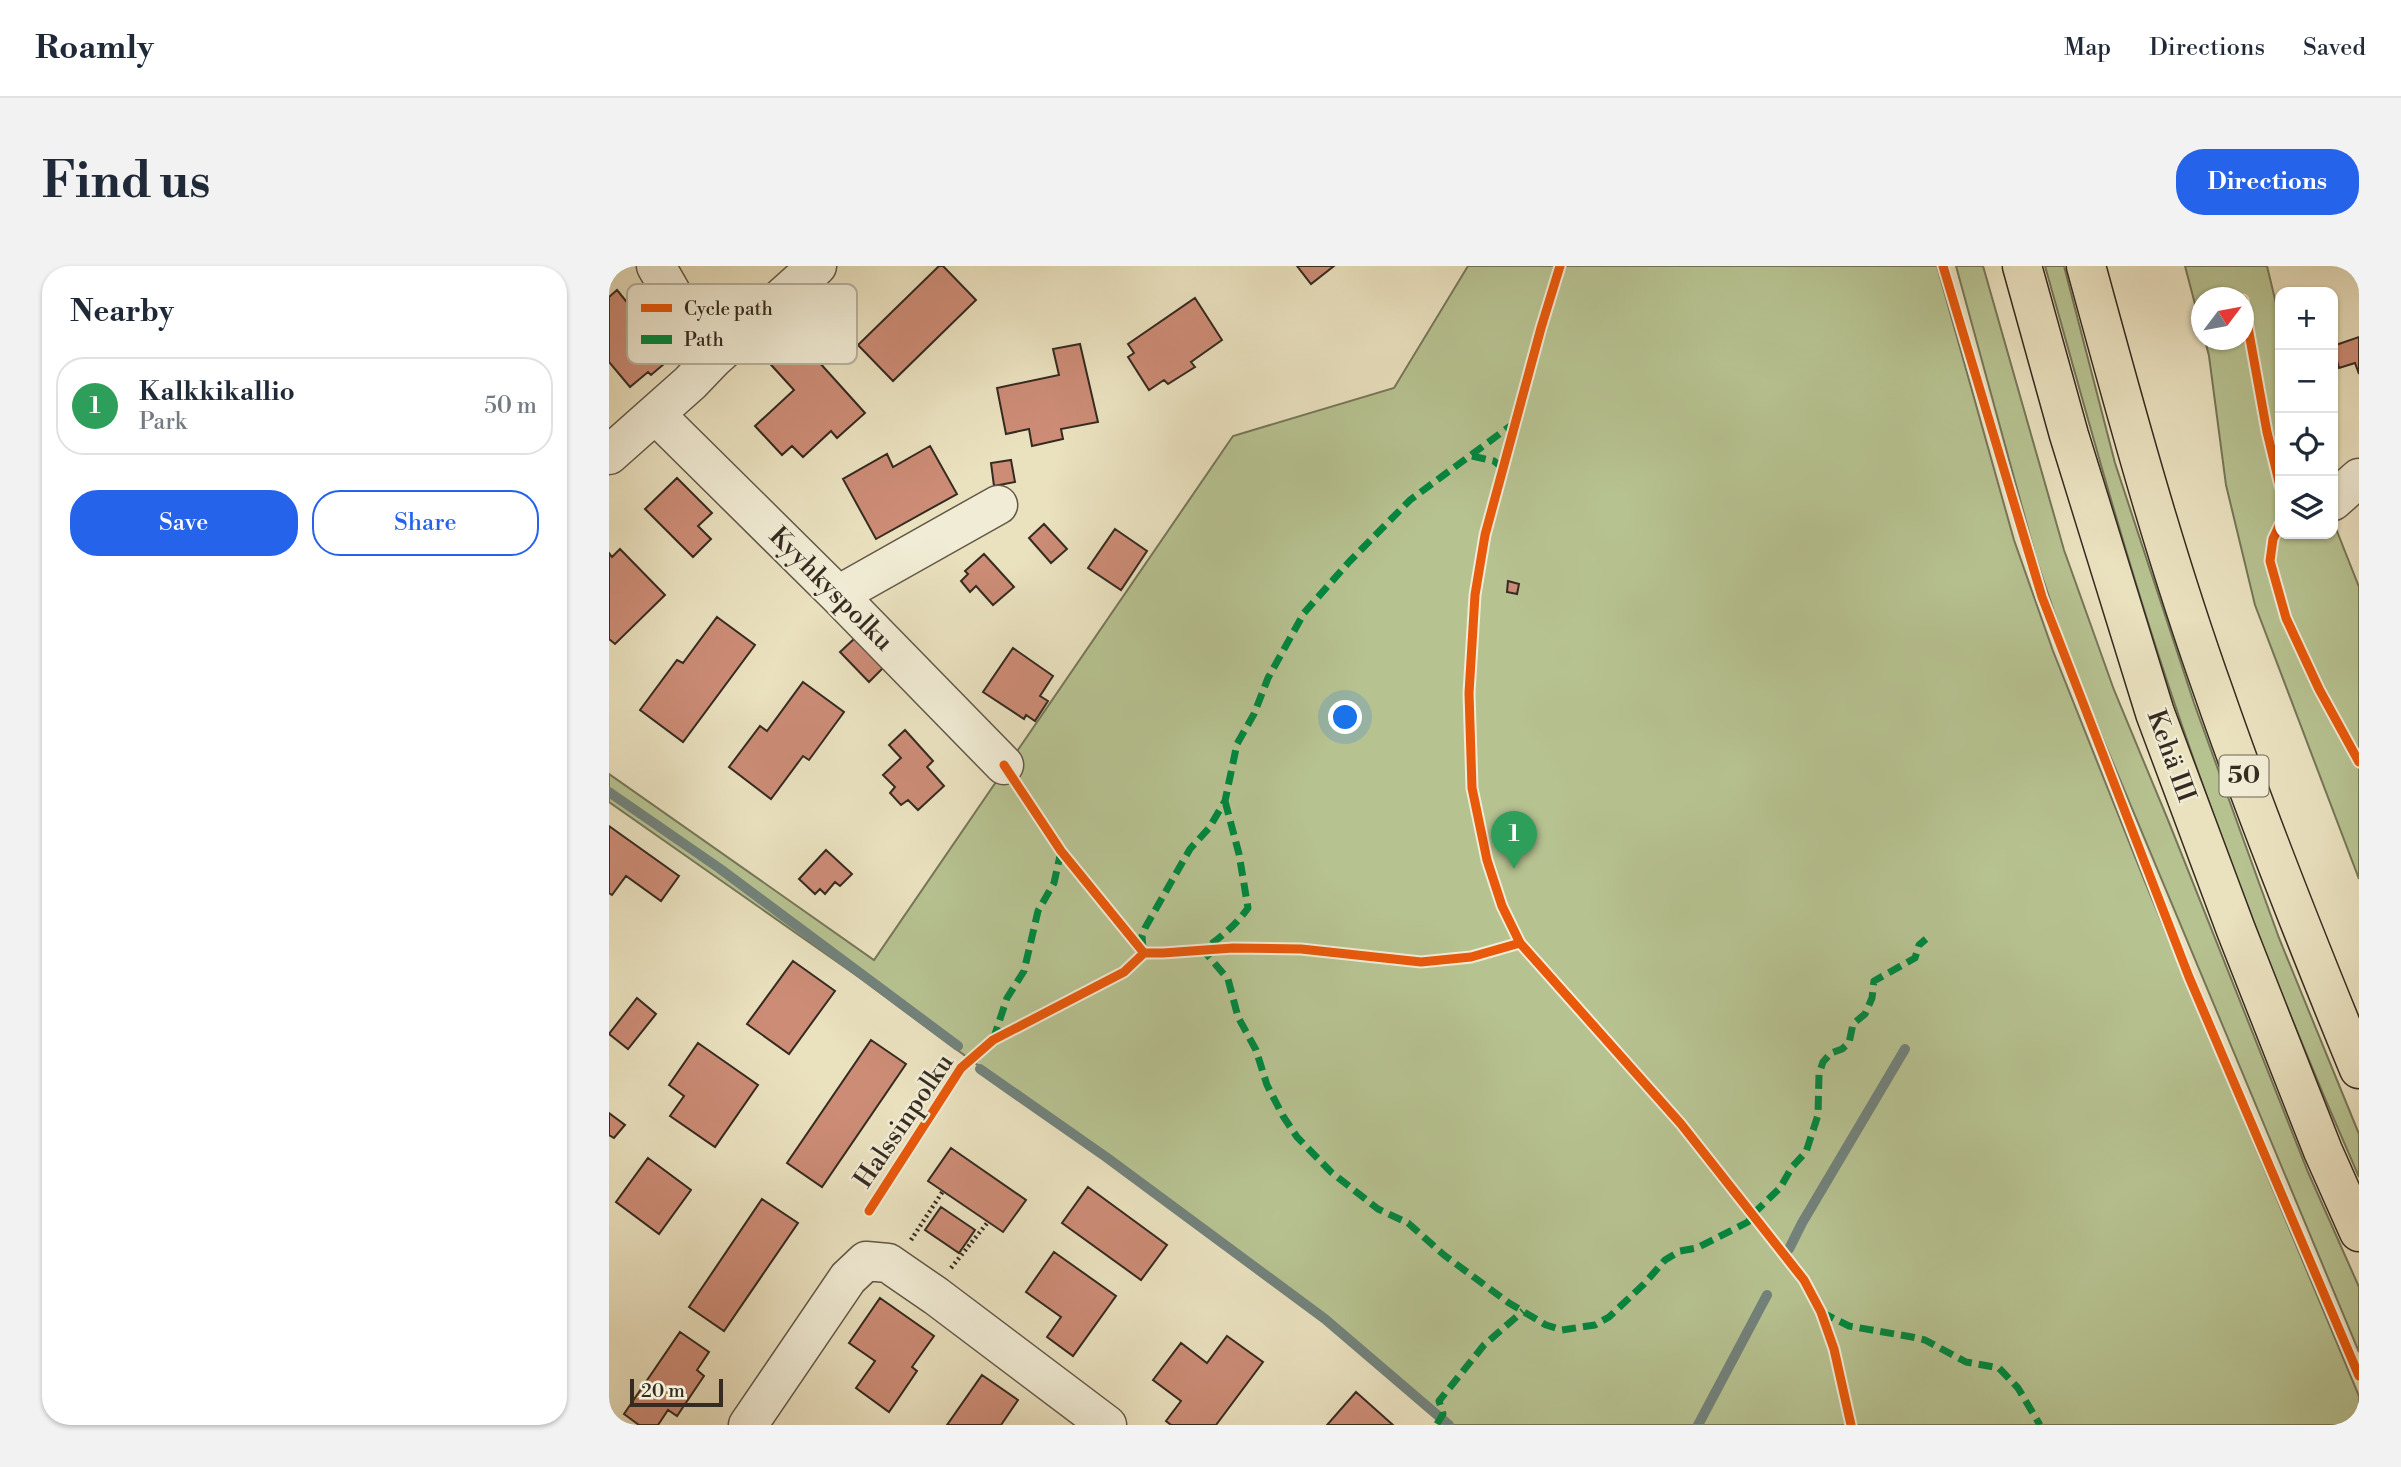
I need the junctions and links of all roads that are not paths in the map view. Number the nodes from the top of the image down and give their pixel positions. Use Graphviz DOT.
graph roads {
  1 [pos="656,266"];
  2 [pos="817,266"];
  3 [pos="2022,266"];
  4 [pos="2085,266"];
  5 [pos="666,284"];
  6 [pos="797,284"];
  7 [pos="708,364"];
  8 [pos="655,414"];
  9 [pos="609,455"];
  10 [pos="2359,478"];
  11 [pos="2338,497"];
  12 [pos="997,505"];
  13 [pos="838,595"];
  14 [pos="1004,765"];
  15 [pos="2359,1069"];
  16 [pos="2359,1232"];
  17 [pos="748,1425"];
  18 [pos="1107,1425"];
  1 -- 5 [label="street"];
  2 -- 6 [label="street"];
  3 -- 16 [label="highway, Kehä III / 50"];
  4 -- 15 [label="highway, 50"];
  7 -- 8 [label="street"];
  8 -- 9 [label="street"];
  8 -- 13 [label="street, Kyyhkyspolku"];
  10 -- 11 [label="street"];
  12 -- 13 [label="street"];
  13 -- 14 [label="street, Kyyhkyspolku"];
  17 -- 18 [label="street"];
}
